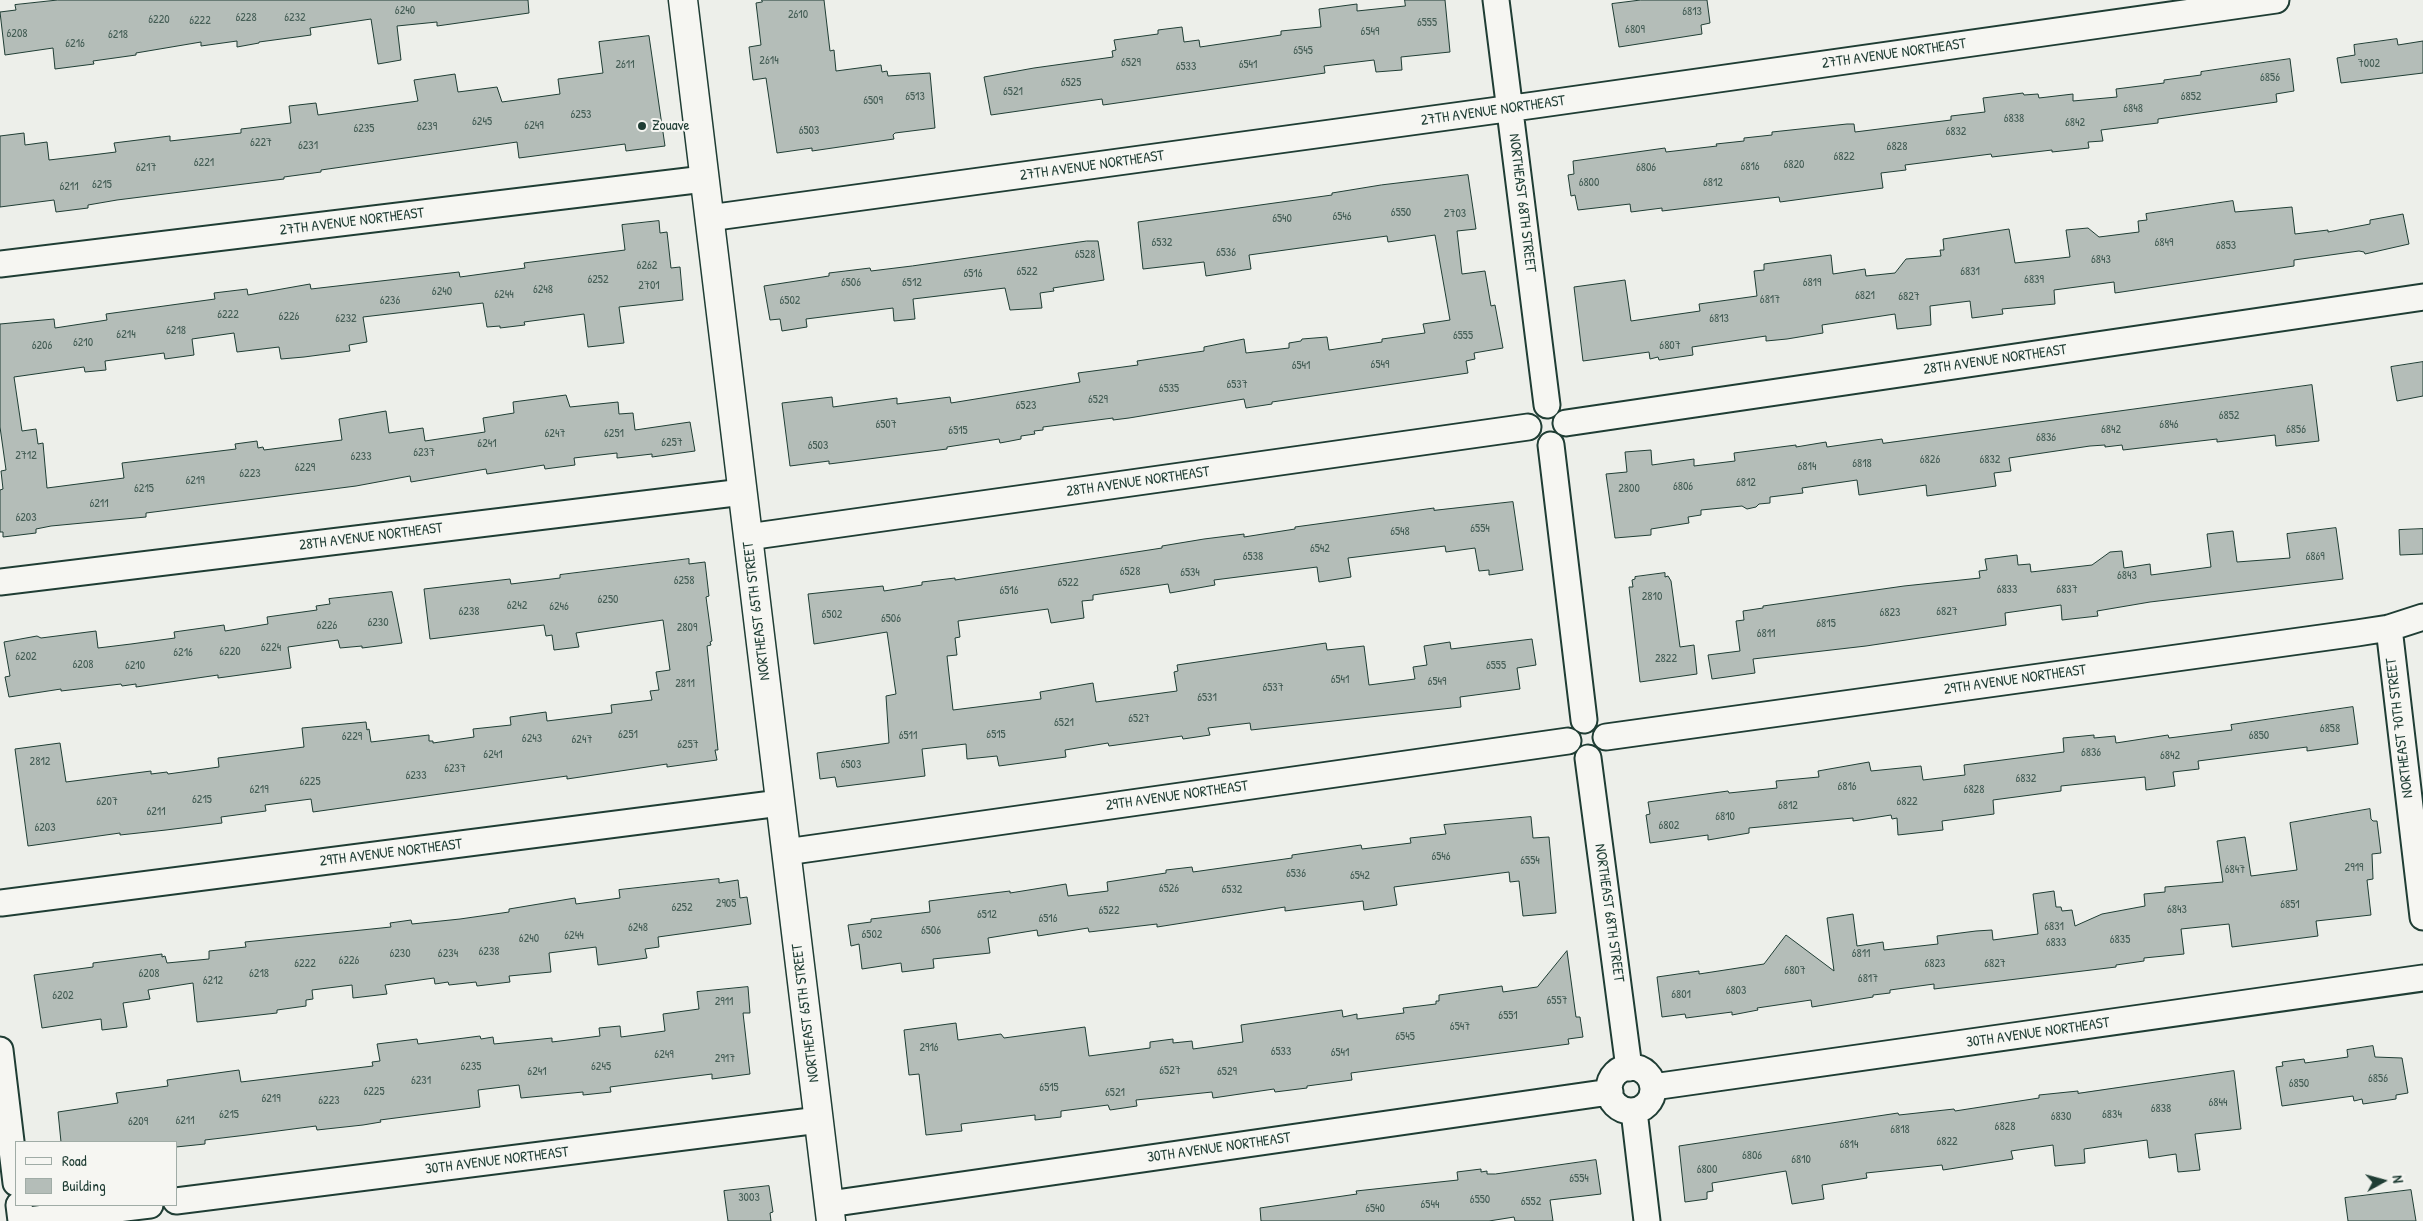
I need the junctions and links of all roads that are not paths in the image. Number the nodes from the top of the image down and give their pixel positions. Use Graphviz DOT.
graph roads {
  1 [pos="683,0"];
  2 [pos="1496,0"];
  3 [pos="2276,0"];
  4 [pos="1510,108"];
  5 [pos="704,179"];
  6 [pos="709,218"];
  7 [pos="0,264"];
  8 [pos="2423,296"];
  9 [pos="1547,405"];
  10 [pos="1566,423"];
  11 [pos="1528,428"];
  12 [pos="1551,445"];
  13 [pos="743,492"];
  14 [pos="748,537"];
  15 [pos="0,582"];
  16 [pos="2423,617"];
  17 [pos="2389,628"];
  18 [pos="1584,720"];
  19 [pos="1606,737"];
  20 [pos="1568,741"];
  21 [pos="1588,758"];
  22 [pos="2416,799"];
  23 [pos="780,803"];
  24 [pos="786,852"];
  25 [pos="0,904"];
  26 [pos="2423,918"];
  27 [pos="2423,978"];
  28 [pos="0,1050"];
  29 [pos="1629,1068"];
  30 [pos="1653,1088"];
  31 [pos="1610,1092"];
  32 [pos="1634,1111"];
  33 [pos="819,1120"];
  34 [pos="15,1175"];
  35 [pos="178,1201"];
  36 [pos="19,1206"];
  37 [pos="142,1206"];
  38 [pos="830,1212"];
  39 [pos="21,1221"];
  40 [pos="1647,1221"];
  1 -- 5 [label="main road, NORTHEAST 65TH STREET"];
  2 -- 4 [label="street, NORTHEAST 68TH STREET"];
  3 -- 4 [label="street, 27TH AVENUE NORTHEAST"];
  4 -- 6 [label="street, 27TH AVENUE NORTHEAST"];
  4 -- 9 [label="street, NORTHEAST 68TH STREET"];
  5 -- 6 [label="main road, NORTHEAST 65TH STREET"];
  5 -- 7 [label="street, 27TH AVENUE NORTHEAST"];
  6 -- 13 [label="main road, NORTHEAST 65TH STREET"];
  8 -- 10 [label="street, 28TH AVENUE NORTHEAST"];
  9 -- 10 [label="street"];
  9 -- 11 [label="street"];
  10 -- 12 [label="street"];
  11 -- 12 [label="street"];
  11 -- 14 [label="street, 28TH AVENUE NORTHEAST"];
  12 -- 18 [label="street"];
  13 -- 14 [label="main road, NORTHEAST 65TH STREET"];
  13 -- 15 [label="street, 28TH AVENUE NORTHEAST"];
  14 -- 23 [label="main road, NORTHEAST 65TH STREET"];
  16 -- 17 [label="street, 29TH AVENUE NORTHEAST"];
  17 -- 19 [label="street, 29TH AVENUE NORTHEAST"];
  17 -- 22 [label="street, NORTHEAST 70TH STREET"];
  18 -- 19 [label="street"];
  18 -- 20 [label="street"];
  19 -- 21 [label="street"];
  20 -- 21 [label="street"];
  20 -- 24 [label="street, 29TH AVENUE NORTHEAST"];
  21 -- 29 [label="street, NORTHEAST 68TH STREET"];
  22 -- 26 [label="street, NORTHEAST 70TH STREET"];
  23 -- 24 [label="main road, NORTHEAST 65TH STREET"];
  23 -- 25 [label="street, 29TH AVENUE NORTHEAST"];
  24 -- 33 [label="main road, NORTHEAST 65TH STREET"];
  27 -- 30 [label="street, 30TH AVENUE NORTHEAST"];
  28 -- 34 [label="street"];
  29 -- 30 [label="street"];
  29 -- 31 [label="street"];
  30 -- 32 [label="street"];
  31 -- 32 [label="street"];
  31 -- 38 [label="street, 30TH AVENUE NORTHEAST"];
  32 -- 40 [label="street"];
  33 -- 35 [label="street, 30TH AVENUE NORTHEAST"];
  33 -- 38 [label="main road, NORTHEAST 65TH STREET"];
  36 -- 39 [label="street"];
  37 -- 39 [label="street"];
}
